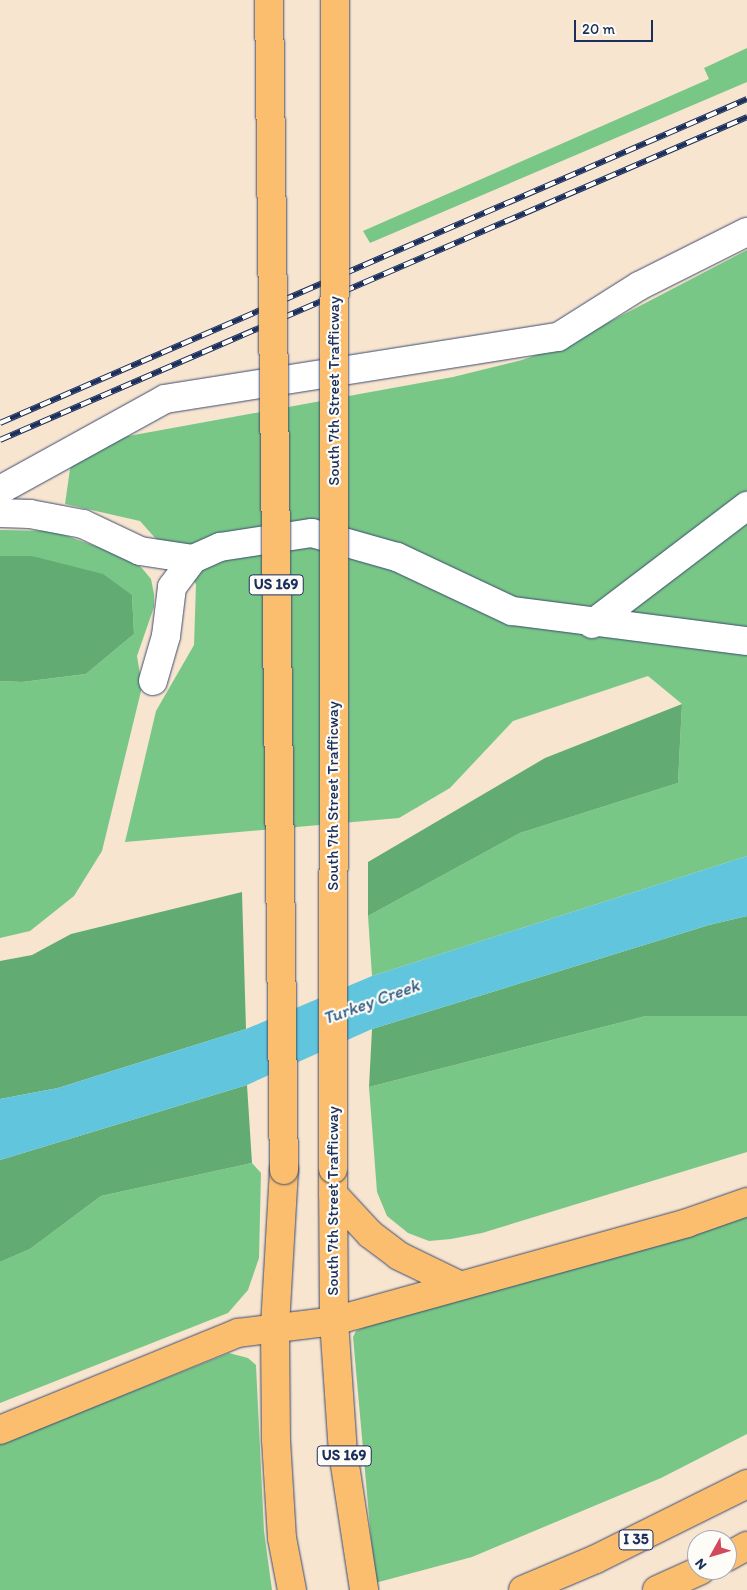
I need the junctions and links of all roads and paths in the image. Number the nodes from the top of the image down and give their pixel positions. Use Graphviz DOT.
graph roads {
  1 [pos="269,0"];
  2 [pos="335,0"];
  3 [pos="747,232"];
  4 [pos="0,490"];
  5 [pos="747,506"];
  6 [pos="0,513"];
  7 [pos="194,559"];
  8 [pos="592,624"];
  9 [pos="747,641"];
  10 [pos="153,681"];
  11 [pos="333,1182"];
  12 [pos="747,1202"];
  13 [pos="459,1285"];
  14 [pos="334,1321"];
  15 [pos="275,1328"];
  16 [pos="0,1430"];
  17 [pos="747,1484"];
  18 [pos="687,1576"];
  19 [pos="292,1590"];
  20 [pos="364,1590"];
  21 [pos="523,1590"];
  22 [pos="657,1590"];
  1 -- 15 [label="main road, US 169, bridge"];
  2 -- 11 [label="main road, South 7th Street Trafficway / US 169, bridge"];
  3 -- 4 [label="lane"];
  5 -- 8 [label="lane"];
  6 -- 7 [label="lane"];
  7 -- 8 [label="lane"];
  7 -- 10 [label="lane"];
  8 -- 9 [label="lane"];
  11 -- 13 [label="main road"];
  11 -- 14 [label="main road, South 7th Street Trafficway / US 169"];
  12 -- 13 [label="main road"];
  13 -- 14 [label="main road"];
  14 -- 15 [label="main road"];
  14 -- 20 [label="main road, South 7th Street Trafficway / US 169"];
  15 -- 16 [label="main road"];
  15 -- 19 [label="main road, US 169"];
  17 -- 21 [label="main road, I 35"];
  18 -- 22 [label="main road"];
}
